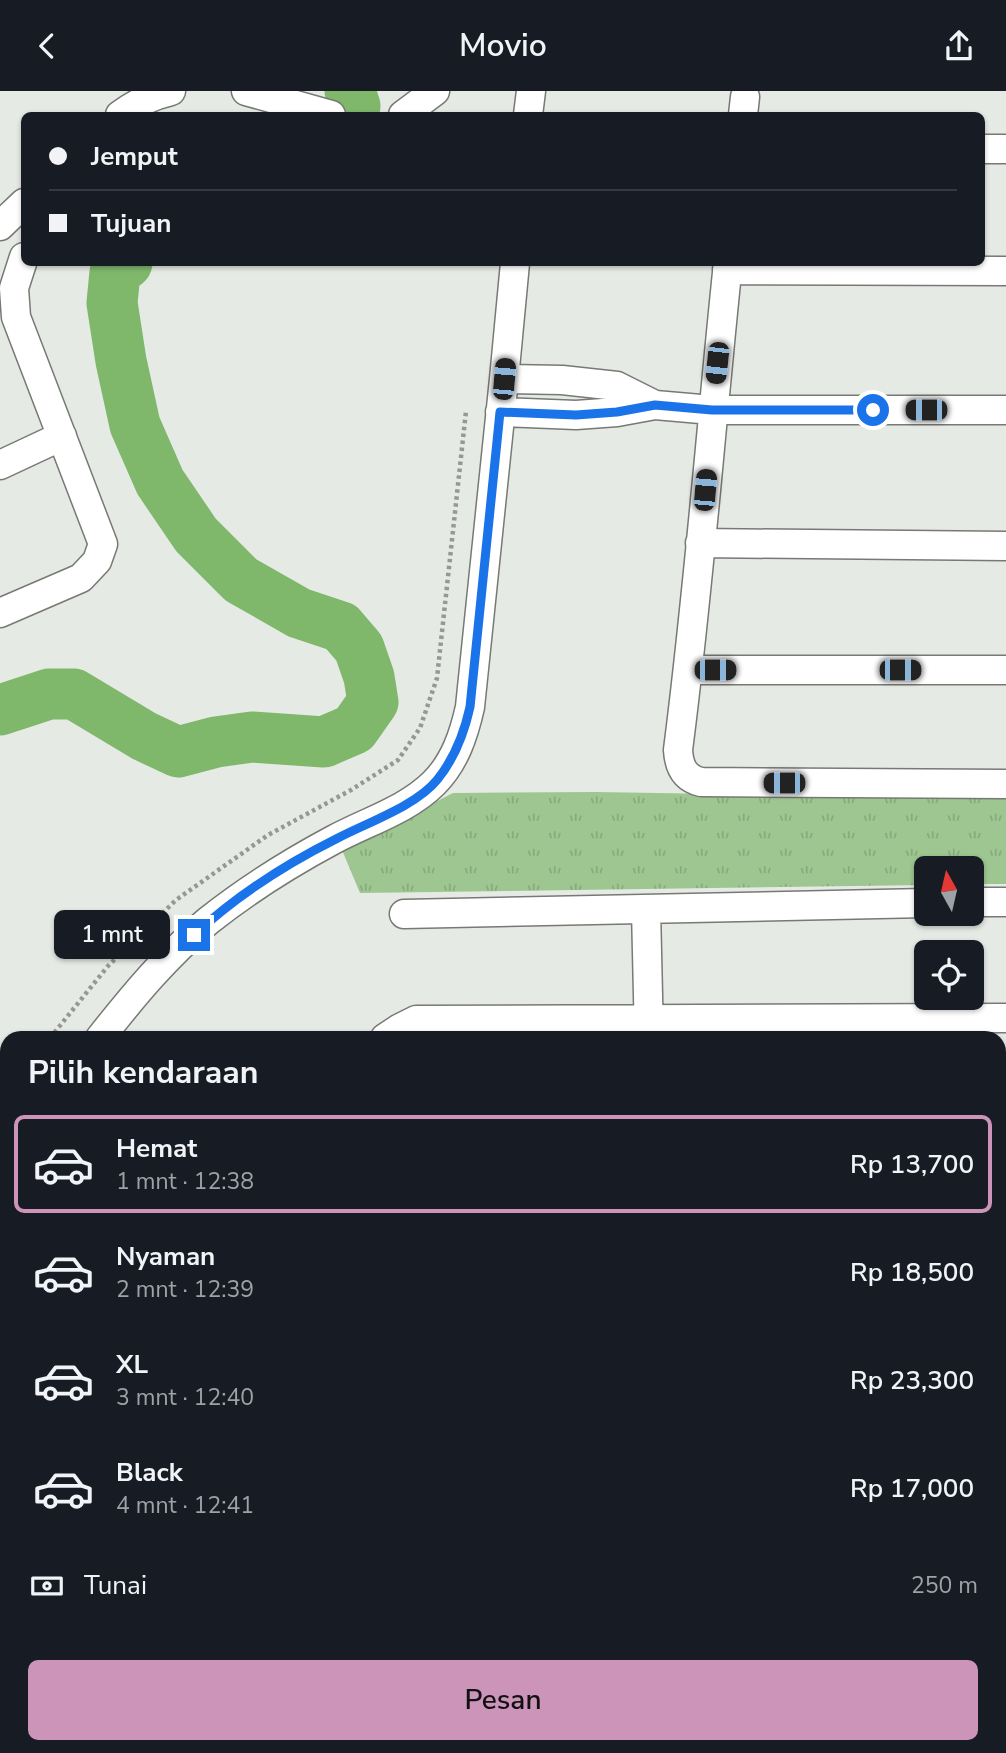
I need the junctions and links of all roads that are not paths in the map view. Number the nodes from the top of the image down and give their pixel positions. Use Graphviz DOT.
graph roads {
  1 [pos="246,91"];
  2 [pos="435,91"];
  3 [pos="531,91"];
  4 [pos="162,101"];
  5 [pos="124,112"];
  6 [pos="321,112"];
  7 [pos="407,112"];
  8 [pos="528,112"];
  9 [pos="985,149"];
  10 [pos="1006,149"];
  11 [pos="21,206"];
  12 [pos="0,226"];
  13 [pos="21,266"];
  14 [pos="514,266"];
  15 [pos="727,266"];
  16 [pos="1006,271"];
  17 [pos="8,321"];
  18 [pos="504,379"];
  19 [pos="655,405"];
  20 [pos="712,410"];
  21 [pos="1006,410"];
  22 [pos="500,412"];
  23 [pos="62,436"];
  24 [pos="0,465"];
  25 [pos="700,543"];
  26 [pos="1006,546"];
  27 [pos="0,613"];
  28 [pos="689,670"];
  29 [pos="1006,670"];
  30 [pos="1006,784"];
  31 [pos="984,902"];
  32 [pos="1006,902"];
  33 [pos="914,903"];
  34 [pos="646,909"];
  35 [pos="404,913"];
  36 [pos="1006,1018"];
  37 [pos="649,1029"];
  38 [pos="106,1031"];
  39 [pos="396,1031"];
  1 -- 6 [label="street"];
  2 -- 7 [label="street"];
  3 -- 8 [label="street"];
  4 -- 5 [label="street"];
  9 -- 10 [label="street"];
  11 -- 12 [label="street"];
  13 -- 17 [label="street"];
  14 -- 18 [label="street"];
  15 -- 16 [label="street"];
  15 -- 20 [label="street"];
  17 -- 23 [label="street"];
  18 -- 19 [label="street"];
  18 -- 22 [label="street"];
  19 -- 20 [label="street"];
  19 -- 22 [label="street"];
  20 -- 21 [label="street"];
  20 -- 25 [label="street"];
  22 -- 38 [label="street"];
  23 -- 24 [label="street"];
  23 -- 27 [label="street"];
  25 -- 26 [label="street"];
  25 -- 28 [label="street"];
  28 -- 29 [label="street"];
  28 -- 30 [label="street"];
  31 -- 32 [label="street"];
  33 -- 34 [label="street"];
  34 -- 35 [label="street"];
  34 -- 37 [label="street"];
  36 -- 37 [label="street"];
  37 -- 39 [label="street"];
}
